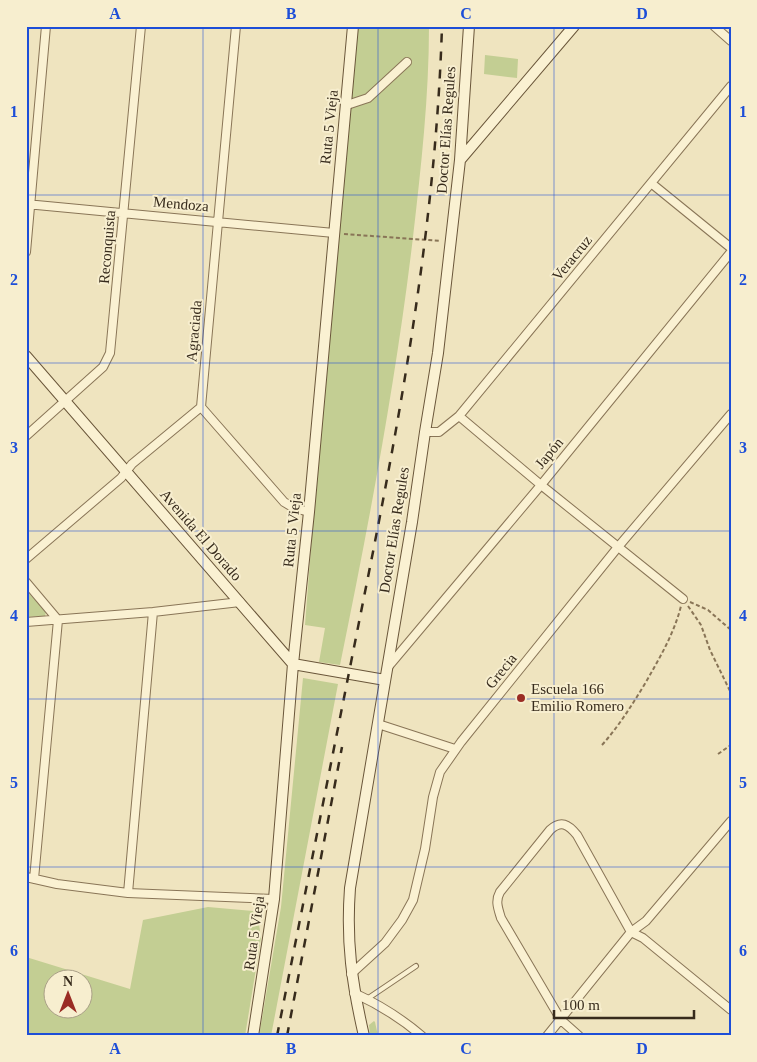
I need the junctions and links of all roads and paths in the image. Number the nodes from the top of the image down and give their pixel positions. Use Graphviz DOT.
graph roads {
  1 [pos="46,26"];
  2 [pos="140,26"];
  3 [pos="236,26"];
  4 [pos="353,26"];
  5 [pos="469,26"];
  6 [pos="574,26"];
  7 [pos="714,26"];
  8 [pos="731,41"];
  9 [pos="407,62"];
  10 [pos="731,86"];
  11 [pos="347,105"];
  12 [pos="460,160"];
  13 [pos="651,183"];
  14 [pos="28,204"];
  15 [pos="124,213"];
  16 [pos="218,221"];
  17 [pos="334,234"];
  18 [pos="452,242"];
  19 [pos="731,248"];
  20 [pos="26,252"];
  21 [pos="731,252"];
  22 [pos="26,356"];
  23 [pos="65,401"];
  24 [pos="201,406"];
  25 [pos="731,414"];
  26 [pos="459,416"];
  27 [pos="425,432"];
  28 [pos="26,436"];
  29 [pos="126,472"];
  30 [pos="541,485"];
  31 [pos="309,512"];
  32 [pos="618,547"];
  33 [pos="26,559"];
  34 [pos="26,582"];
  35 [pos="684,599"];
  36 [pos="240,602"];
  37 [pos="153,612"];
  38 [pos="58,620"];
  39 [pos="26,622"];
  40 [pos="731,630"];
  41 [pos="293,664"];
  42 [pos="386,675"];
  43 [pos="731,693"];
  44 [pos="378,724"];
  45 [pos="602,745"];
  46 [pos="731,745"];
  47 [pos="455,749"];
  48 [pos="718,754"];
  49 [pos="731,821"];
  50 [pos="30,878"];
  51 [pos="128,893"];
  52 [pos="274,899"];
  53 [pos="631,932"];
  54 [pos="416,966"];
  55 [pos="351,974"];
  56 [pos="354,993"];
  57 [pos="367,999"];
  58 [pos="731,1010"];
  59 [pos="560,1020"];
  60 [pos="253,1036"];
  61 [pos="364,1036"];
  62 [pos="422,1036"];
  63 [pos="547,1036"];
  64 [pos="579,1036"];
  1 -- 14 [label="street"];
  2 -- 15 [label="street, Reconquista"];
  3 -- 16 [label="street, Agraciada"];
  4 -- 11 [label="street, Ruta 5 Vieja"];
  5 -- 12 [label="street, Doctor Elías Regules"];
  6 -- 12 [label="street"];
  7 -- 8 [label="street"];
  9 -- 11 [label="street"];
  10 -- 13 [label="street, Veracruz"];
  11 -- 17 [label="street, Ruta 5 Vieja"];
  12 -- 18 [label="street, Doctor Elías Regules"];
  13 -- 19 [label="street"];
  13 -- 26 [label="street, Veracruz"];
  14 -- 15 [label="street, Mendoza"];
  14 -- 20 [label="street"];
  15 -- 16 [label="street, Mendoza"];
  15 -- 23 [label="street, Reconquista"];
  16 -- 17 [label="street, Mendoza"];
  16 -- 24 [label="street, Agraciada"];
  17 -- 18 [label="path"];
  17 -- 31 [label="street, Ruta 5 Vieja"];
  18 -- 27 [label="street, Doctor Elías Regules"];
  21 -- 30 [label="street, Japón"];
  22 -- 23 [label="street, Avenida El Dorado"];
  23 -- 28 [label="street, Reconquista"];
  23 -- 29 [label="street, Avenida El Dorado"];
  24 -- 29 [label="street"];
  24 -- 31 [label="street"];
  25 -- 32 [label="street, Grecia"];
  26 -- 27 [label="street, Veracruz"];
  26 -- 30 [label="street"];
  27 -- 42 [label="street, Doctor Elías Regules"];
  29 -- 33 [label="street"];
  29 -- 36 [label="street, Avenida El Dorado"];
  30 -- 32 [label="street"];
  30 -- 42 [label="street, Japón"];
  31 -- 41 [label="street, Ruta 5 Vieja"];
  32 -- 35 [label="street"];
  32 -- 47 [label="street, Grecia"];
  34 -- 38 [label="street"];
  35 -- 40 [label="path"];
  35 -- 43 [label="path"];
  35 -- 45 [label="path"];
  36 -- 37 [label="street"];
  36 -- 41 [label="street, Avenida El Dorado"];
  37 -- 38 [label="street"];
  37 -- 51 [label="street"];
  38 -- 39 [label="street"];
  38 -- 50 [label="street"];
  41 -- 42 [label="street"];
  41 -- 52 [label="street, Ruta 5 Vieja"];
  42 -- 44 [label="street, Doctor Elías Regules"];
  44 -- 47 [label="street"];
  44 -- 55 [label="street, Doctor Elías Regules"];
  46 -- 48 [label="path"];
  47 -- 55 [label="street, Grecia"];
  49 -- 53 [label="street"];
  50 -- 51 [label="street"];
  51 -- 52 [label="street"];
  52 -- 60 [label="street, Ruta 5 Vieja"];
  53 -- 58 [label="street"];
  53 -- 59 [label="street"];
  53 -- 59 [label="street"];
  54 -- 57 [label="lane"];
  55 -- 56 [label="street, Doctor Elías Regules"];
  56 -- 57 [label="street"];
  56 -- 61 [label="street, Doctor Elías Regules"];
  57 -- 62 [label="street"];
  59 -- 63 [label="street"];
  59 -- 64 [label="street"];
}
